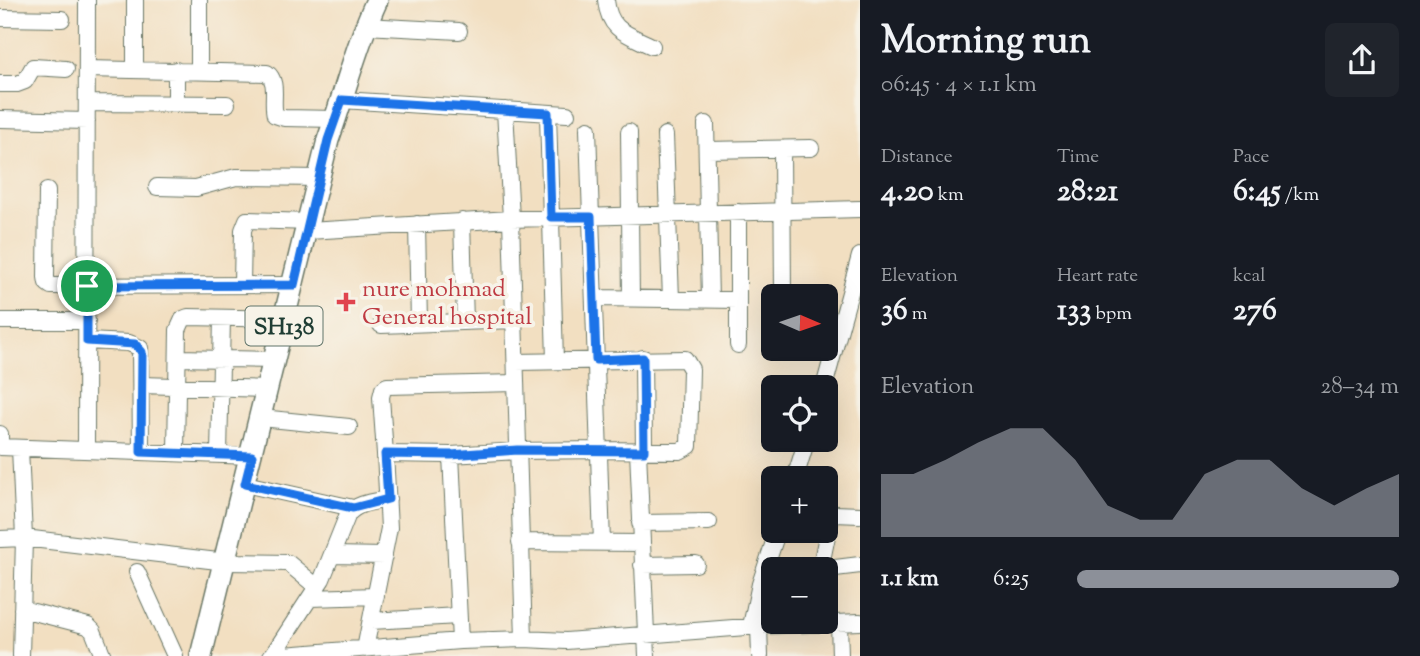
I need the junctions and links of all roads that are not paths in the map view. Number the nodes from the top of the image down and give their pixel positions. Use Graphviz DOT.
graph roads {
  1 [pos="87,0"];
  2 [pos="135,0"];
  3 [pos="199,0"];
  4 [pos="377,0"];
  5 [pos="606,0"];
  6 [pos="0,19"];
  7 [pos="62,19"];
  8 [pos="365,26"];
  9 [pos="459,31"];
  10 [pos="652,46"];
  11 [pos="66,69"];
  12 [pos="87,69"];
  13 [pos="135,70"];
  14 [pos="176,70"];
  15 [pos="199,71"];
  16 [pos="0,84"];
  17 [pos="87,103"];
  18 [pos="176,104"];
  19 [pos="227,104"];
  20 [pos="339,110"];
  21 [pos="505,110"];
  22 [pos="548,113"];
  23 [pos="567,114"];
  24 [pos="0,119"];
  25 [pos="87,121"];
  26 [pos="706,124"];
  27 [pos="588,129"];
  28 [pos="629,132"];
  29 [pos="665,135"];
  30 [pos="811,148"];
  31 [pos="782,149"];
  32 [pos="707,150"];
  33 [pos="320,178"];
  34 [pos="158,187"];
  35 [pos="47,191"];
  36 [pos="860,209"];
  37 [pos="782,211"];
  38 [pos="738,212"];
  39 [pos="709,213"];
  40 [pos="668,215"];
  41 [pos="630,216"];
  42 [pos="551,217"];
  43 [pos="591,217"];
  44 [pos="510,219"];
  45 [pos="462,221"];
  46 [pos="417,224"];
  47 [pos="309,227"];
  48 [pos="860,256"];
  49 [pos="783,284"];
  50 [pos="242,285"];
  51 [pos="294,285"];
  52 [pos="87,286"];
  53 [pos="594,298"];
  54 [pos="631,298"];
  55 [pos="671,299"];
  56 [pos="710,300"];
  57 [pos="738,300"];
  58 [pos="222,318"];
  59 [pos="286,319"];
  60 [pos="515,320"];
  61 [pos="0,321"];
  62 [pos="87,321"];
  63 [pos="465,322"];
  64 [pos="419,323"];
  65 [pos="382,325"];
  66 [pos="87,341"];
  67 [pos="738,345"];
  68 [pos="178,358"];
  69 [pos="643,358"];
  70 [pos="221,359"];
  71 [pos="275,360"];
  72 [pos="596,360"];
  73 [pos="555,361"];
  74 [pos="516,362"];
  75 [pos="827,375"];
  76 [pos="516,383"];
  77 [pos="142,385"];
  78 [pos="178,386"];
  79 [pos="220,387"];
  80 [pos="268,389"];
  81 [pos="261,418"];
  82 [pos="349,427"];
  83 [pos="0,434"];
  84 [pos="20,448"];
  85 [pos="86,450"];
  86 [pos="518,450"];
  87 [pos="599,450"];
  88 [pos="641,451"];
  89 [pos="141,452"];
  90 [pos="176,452"];
  91 [pos="219,454"];
  92 [pos="385,454"];
  93 [pos="451,455"];
  94 [pos="252,456"];
  95 [pos="245,484"];
  96 [pos="388,499"];
  97 [pos="353,508"];
  98 [pos="860,514"];
  99 [pos="709,522"];
  100 [pos="640,523"];
  101 [pos="23,538"];
  102 [pos="0,539"];
  103 [pos="520,542"];
  104 [pos="602,543"];
  105 [pos="641,543"];
  106 [pos="774,543"];
  107 [pos="332,555"];
  108 [pos="384,556"];
  109 [pos="226,562"];
  110 [pos="696,564"];
  111 [pos="642,565"];
  112 [pos="860,565"];
  113 [pos="137,572"];
  114 [pos="313,592"];
  115 [pos="376,596"];
  116 [pos="22,609"];
  117 [pos="458,617"];
  118 [pos="371,621"];
  119 [pos="860,622"];
  120 [pos="839,623"];
  121 [pos="755,626"];
  122 [pos="645,635"];
  123 [pos="524,639"];
  124 [pos="460,641"];
  125 [pos="566,648"];
  126 [pos="365,649"];
  127 [pos="387,652"];
  128 [pos="21,656"];
  129 [pos="103,656"];
  130 [pos="175,656"];
  131 [pos="201,656"];
  132 [pos="271,656"];
  133 [pos="647,656"];
  134 [pos="760,656"];
  135 [pos="840,656"];
  1 -- 12 [label="street"];
  2 -- 13 [label="street"];
  3 -- 15 [label="street"];
  4 -- 8 [label="main road, SH138"];
  5 -- 10 [label="street"];
  6 -- 7 [label="street"];
  8 -- 9 [label="street"];
  8 -- 20 [label="main road, SH138"];
  11 -- 16 [label="street"];
  12 -- 13 [label="street"];
  12 -- 17 [label="street"];
  13 -- 14 [label="street"];
  14 -- 15 [label="street"];
  14 -- 18 [label="street"];
  15 -- 20 [label="street"];
  17 -- 18 [label="street"];
  17 -- 25 [label="street"];
  18 -- 19 [label="street"];
  20 -- 21 [label="street"];
  20 -- 33 [label="main road, SH138"];
  21 -- 22 [label="street"];
  21 -- 44 [label="street"];
  22 -- 23 [label="street"];
  22 -- 42 [label="street"];
  24 -- 25 [label="street"];
  25 -- 52 [label="street"];
  26 -- 32 [label="street"];
  27 -- 43 [label="street"];
  28 -- 41 [label="street"];
  29 -- 40 [label="street"];
  30 -- 31 [label="street"];
  31 -- 32 [label="street"];
  31 -- 37 [label="street"];
  32 -- 39 [label="street"];
  33 -- 34 [label="street"];
  33 -- 47 [label="main road, SH138"];
  35 -- 52 [label="street"];
  36 -- 37 [label="street"];
  37 -- 38 [label="street"];
  37 -- 49 [label="street"];
  38 -- 39 [label="street"];
  38 -- 57 [label="street"];
  39 -- 40 [label="street"];
  39 -- 56 [label="street"];
  40 -- 41 [label="street"];
  40 -- 55 [label="street"];
  41 -- 43 [label="street"];
  41 -- 54 [label="street"];
  42 -- 43 [label="street"];
  42 -- 44 [label="street"];
  42 -- 73 [label="street"];
  43 -- 53 [label="street"];
  44 -- 45 [label="street"];
  44 -- 60 [label="street"];
  45 -- 46 [label="street"];
  45 -- 63 [label="street"];
  46 -- 47 [label="street"];
  46 -- 64 [label="street"];
  47 -- 50 [label="street"];
  47 -- 51 [label="main road, SH138"];
  48 -- 75 [label="street"];
  50 -- 51 [label="street"];
  50 -- 52 [label="street"];
  51 -- 59 [label="main road, SH138"];
  52 -- 62 [label="street"];
  53 -- 54 [label="street"];
  53 -- 72 [label="street"];
  54 -- 55 [label="street"];
  55 -- 56 [label="street"];
  56 -- 57 [label="street"];
  57 -- 67 [label="street"];
  58 -- 59 [label="street"];
  58 -- 68 [label="street"];
  58 -- 70 [label="street"];
  59 -- 71 [label="main road, SH138"];
  60 -- 63 [label="street"];
  60 -- 74 [label="street"];
  61 -- 62 [label="street"];
  62 -- 66 [label="street"];
  63 -- 64 [label="street"];
  64 -- 65 [label="street"];
  66 -- 77 [label="street"];
  66 -- 85 [label="street"];
  68 -- 70 [label="street"];
  68 -- 78 [label="street"];
  69 -- 72 [label="street"];
  69 -- 88 [label="street"];
  69 -- 88 [label="street"];
  70 -- 71 [label="street"];
  70 -- 79 [label="street"];
  71 -- 80 [label="main road, SH138"];
  72 -- 73 [label="street"];
  72 -- 87 [label="street"];
  73 -- 74 [label="street"];
  74 -- 76 [label="street"];
  76 -- 86 [label="street"];
  76 -- 92 [label="street"];
  77 -- 78 [label="street"];
  77 -- 89 [label="street"];
  78 -- 79 [label="street"];
  78 -- 90 [label="street"];
  79 -- 80 [label="street"];
  79 -- 91 [label="street"];
  80 -- 81 [label="main road, SH138"];
  81 -- 82 [label="street"];
  81 -- 94 [label="main road, SH138"];
  83 -- 84 [label="street"];
  84 -- 85 [label="street"];
  84 -- 101 [label="street"];
  85 -- 89 [label="street"];
  86 -- 87 [label="street"];
  86 -- 93 [label="street"];
  86 -- 103 [label="street"];
  87 -- 88 [label="street"];
  87 -- 104 [label="street"];
  88 -- 100 [label="street"];
  89 -- 90 [label="street"];
  90 -- 91 [label="street"];
  91 -- 94 [label="street"];
  92 -- 93 [label="street"];
  92 -- 96 [label="street"];
  93 -- 117 [label="street"];
  94 -- 95 [label="main road, SH138"];
  95 -- 97 [label="street"];
  95 -- 109 [label="main road, SH138"];
  96 -- 97 [label="street"];
  96 -- 108 [label="street"];
  97 -- 107 [label="street"];
  98 -- 112 [label="street"];
  99 -- 100 [label="street"];
  100 -- 105 [label="street"];
  101 -- 102 [label="street"];
  101 -- 109 [label="street"];
  101 -- 116 [label="street"];
  103 -- 104 [label="street"];
  103 -- 123 [label="street"];
  104 -- 105 [label="street"];
  105 -- 111 [label="street"];
  106 -- 121 [label="street"];
  107 -- 108 [label="street"];
  107 -- 114 [label="street"];
  108 -- 115 [label="street"];
  109 -- 114 [label="street"];
  109 -- 131 [label="main road, SH138"];
  110 -- 111 [label="street"];
  111 -- 122 [label="street"];
  113 -- 130 [label="street"];
  114 -- 115 [label="street"];
  114 -- 132 [label="street"];
  115 -- 118 [label="street"];
  116 -- 128 [label="street"];
  116 -- 129 [label="street"];
  117 -- 118 [label="street"];
  117 -- 124 [label="street"];
  118 -- 126 [label="street"];
  119 -- 120 [label="street"];
  120 -- 121 [label="street"];
  120 -- 135 [label="street"];
  121 -- 122 [label="street"];
  121 -- 134 [label="street"];
  122 -- 125 [label="street"];
  122 -- 133 [label="street"];
  123 -- 124 [label="street"];
  123 -- 125 [label="street"];
  124 -- 127 [label="street"];
  126 -- 127 [label="street"];
  126 -- 132 [label="street"];
}
